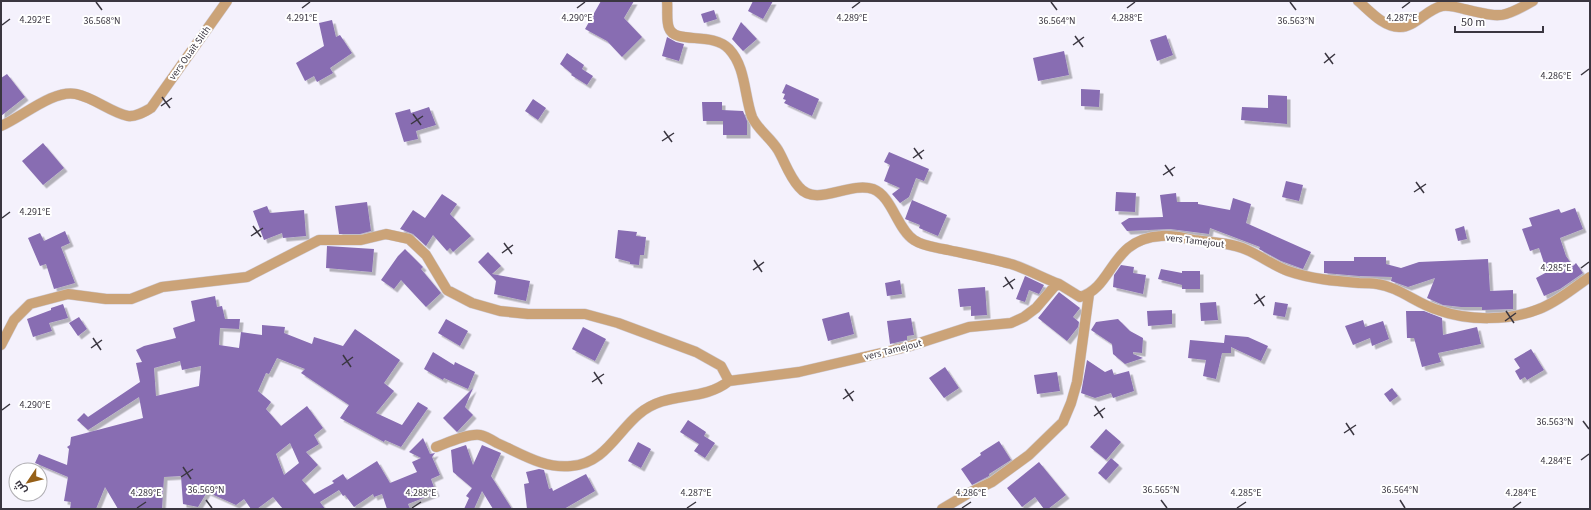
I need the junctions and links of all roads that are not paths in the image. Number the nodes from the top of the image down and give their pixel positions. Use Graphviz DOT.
graph roads {
  1 [pos="227,1"];
  2 [pos="668,1"];
  3 [pos="1358,1"];
  4 [pos="1533,1"];
  5 [pos="1,126"];
  6 [pos="1590,277"];
  7 [pos="1059,284"];
  8 [pos="1089,294"];
  9 [pos="1,345"];
  10 [pos="729,381"];
  11 [pos="436,447"];
  12 [pos="942,509"];
  1 -- 5 [label="street, vers Ouaït Slith"];
  2 -- 7 [label="street"];
  3 -- 4 [label="street"];
  6 -- 8 [label="street, vers Tamejout"];
  7 -- 8 [label="street"];
  7 -- 10 [label="street, vers Tamejout"];
  8 -- 12 [label="street"];
  9 -- 10 [label="street"];
  10 -- 11 [label="street"];
}
